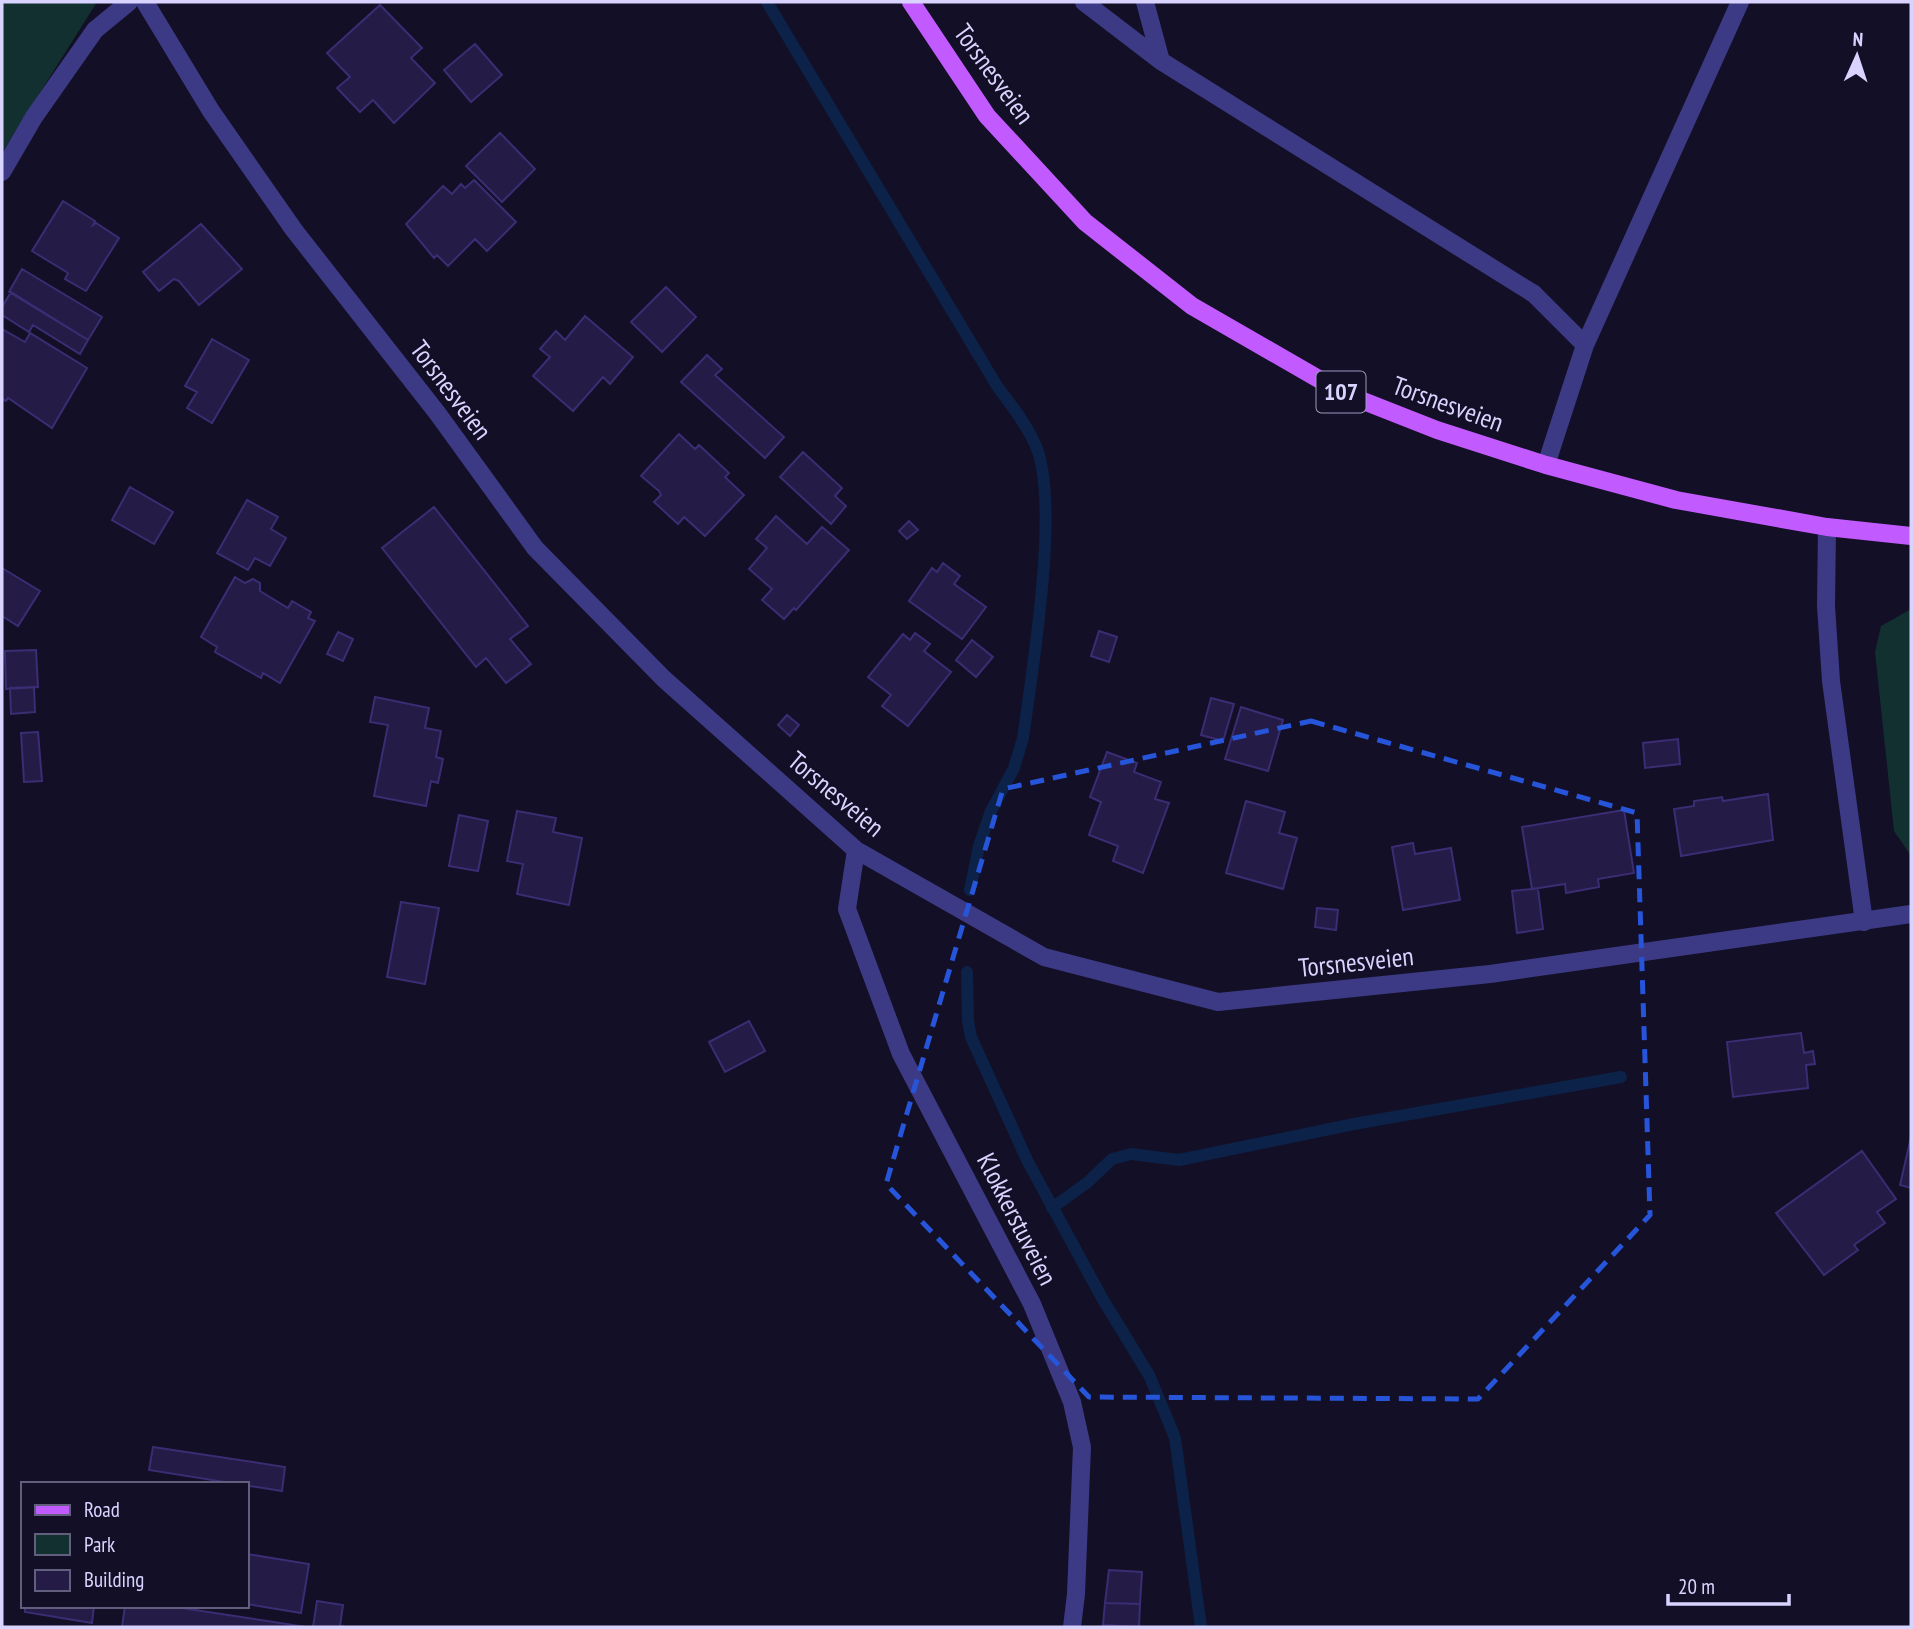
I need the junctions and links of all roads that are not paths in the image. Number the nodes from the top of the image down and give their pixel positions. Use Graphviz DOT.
graph roads {
  1 [pos="129,2"];
  2 [pos="145,2"];
  3 [pos="911,2"];
  4 [pos="1084,2"];
  5 [pos="1145,2"];
  6 [pos="1740,2"];
  7 [pos="1161,61"];
  8 [pos="2,172"];
  9 [pos="1585,345"];
  10 [pos="1546,465"];
  11 [pos="1827,527"];
  12 [pos="1911,536"];
  13 [pos="856,850"];
  14 [pos="1911,914"];
  15 [pos="1864,922"];
  16 [pos="1072,1627"];
  1 -- 8 [label="street"];
  2 -- 13 [label="street, Torsnesveien"];
  3 -- 10 [label="main road, Torsnesveien / 107"];
  4 -- 7 [label="street"];
  5 -- 7 [label="street"];
  6 -- 9 [label="street"];
  7 -- 9 [label="street"];
  9 -- 10 [label="street"];
  10 -- 11 [label="main road, Torsnesveien / 107"];
  11 -- 12 [label="main road, Torsnesveien / 107"];
  11 -- 15 [label="street"];
  13 -- 15 [label="street, Torsnesveien"];
  13 -- 16 [label="street, Klokkerstuveien"];
  14 -- 15 [label="street, Torsnesveien"];
}
